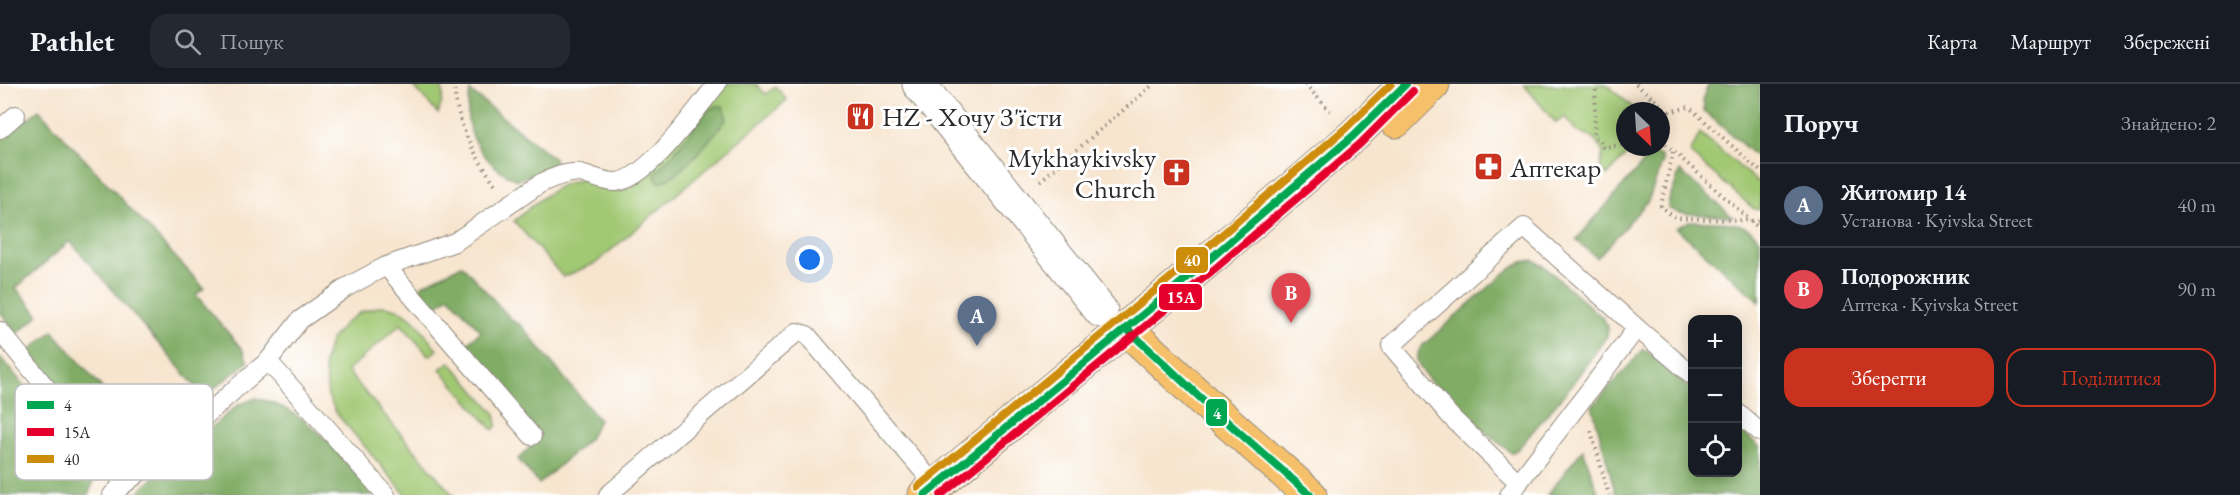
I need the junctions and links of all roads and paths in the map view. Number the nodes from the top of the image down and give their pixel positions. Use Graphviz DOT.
graph roads {
  1 [pos="454,84"];
  2 [pos="717,84"];
  3 [pos="919,84"];
  4 [pos="1154,84"];
  5 [pos="1406,84"];
  6 [pos="1433,84"];
  7 [pos="1596,84"];
  8 [pos="1636,84"];
  9 [pos="1657,102"];
  10 [pos="1670,112"];
  11 [pos="16,115"];
  12 [pos="0,129"];
  13 [pos="1616,146"];
  14 [pos="1670,150"];
  15 [pos="1673,152"];
  16 [pos="1760,171"];
  17 [pos="1014,203"];
  18 [pos="509,204"];
  19 [pos="1760,221"];
  20 [pos="1751,222"];
  21 [pos="1760,229"];
  22 [pos="386,266"];
  23 [pos="1122,327"];
  24 [pos="1636,328"];
  25 [pos="0,331"];
  26 [pos="268,361"];
  27 [pos="1688,372"];
  28 [pos="40,384"];
  29 [pos="1581,399"];
  30 [pos="213,410"];
  31 [pos="1742,417"];
  32 [pos="1760,432"];
  33 [pos="532,436"];
  34 [pos="1514,489"];
  35 [pos="940,493"];
  36 [pos="386,495"];
  37 [pos="608,495"];
  38 [pos="1310,495"];
  39 [pos="1610,495"];
  1 -- 18 [label="path"];
  2 -- 18 [label="lane"];
  3 -- 17 [label="street"];
  4 -- 17 [label="path"];
  5 -- 23 [label="main road"];
  6 -- 23 [label="main road"];
  7 -- 13 [label="path"];
  8 -- 9 [label="path"];
  10 -- 16 [label="path"];
  11 -- 12 [label="lane"];
  14 -- 15 [label="path"];
  15 -- 20 [label="path"];
  15 -- 20 [label="path"];
  17 -- 23 [label="street"];
  18 -- 22 [label="lane"];
  19 -- 20 [label="path"];
  20 -- 21 [label="path"];
  22 -- 26 [label="lane"];
  22 -- 33 [label="lane"];
  23 -- 35 [label="main road"];
  23 -- 38 [label="main road"];
  24 -- 27 [label="lane"];
  24 -- 29 [label="lane"];
  24 -- 34 [label="lane"];
  25 -- 28 [label="lane"];
  26 -- 30 [label="lane"];
  26 -- 36 [label="lane"];
  29 -- 34 [label="lane"];
  29 -- 39 [label="path"];
  31 -- 32 [label="lane"];
  35 -- 37 [label="lane"];
}
